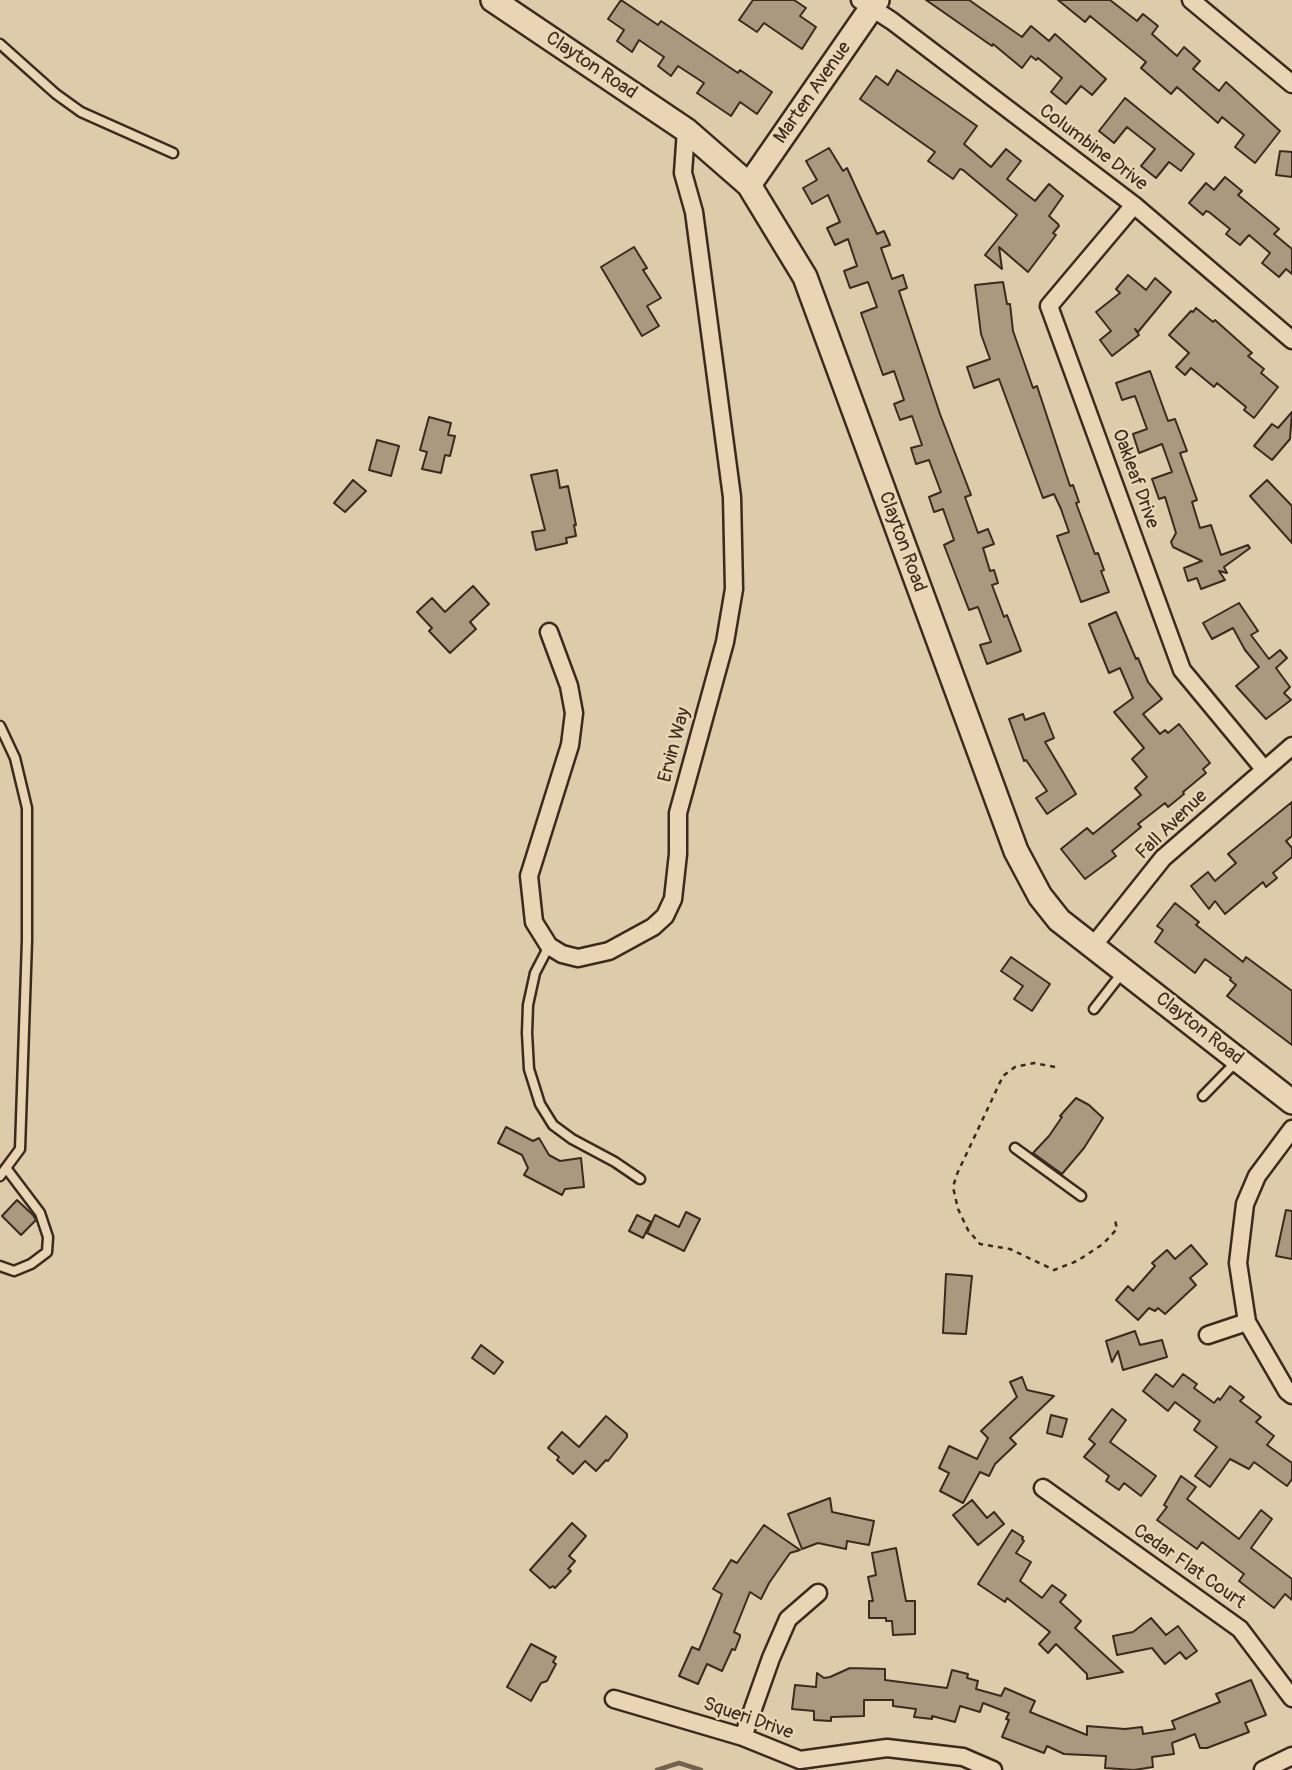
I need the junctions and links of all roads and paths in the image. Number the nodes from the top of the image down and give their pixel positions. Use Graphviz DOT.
graph roads {
  1 [pos="494,0"];
  2 [pos="1191,0"];
  3 [pos="870,3"];
  4 [pos="0,44"];
  5 [pos="1292,84"];
  6 [pos="686,130"];
  7 [pos="173,153"];
  8 [pos="748,186"];
  9 [pos="1134,205"];
  10 [pos="1292,340"];
  11 [pos="549,632"];
  12 [pos="0,726"];
  13 [pos="1292,746"];
  14 [pos="1264,769"];
  15 [pos="549,946"];
  16 [pos="1093,946"];
  17 [pos="1124,970"];
  18 [pos="1094,1009"];
  19 [pos="1238,1059"];
  20 [pos="1055,1067"];
  21 [pos="1203,1096"];
  22 [pos="1292,1102"];
  23 [pos="1292,1129"];
  24 [pos="1015,1148"];
  25 [pos="3,1172"];
  26 [pos="640,1179"];
  27 [pos="1081,1196"];
  28 [pos="1115,1220"];
  29 [pos="0,1266"];
  30 [pos="1247,1322"];
  31 [pos="1208,1335"];
  32 [pos="1292,1395"];
  33 [pos="1044,1488"];
  34 [pos="818,1593"];
  35 [pos="614,1699"];
  36 [pos="1292,1699"];
  37 [pos="743,1737"];
  38 [pos="1292,1756"];
  39 [pos="993,1770"];
  40 [pos="1263,1770"];
  1 -- 6 [label="street, Clayton Road"];
  2 -- 5 [label="street"];
  3 -- 8 [label="street, Marten Avenue"];
  3 -- 9 [label="street, Columbine Drive"];
  4 -- 7 [label="lane"];
  6 -- 8 [label="street, Clayton Road"];
  6 -- 15 [label="street, Ervin Way"];
  8 -- 16 [label="street, Clayton Road"];
  9 -- 10 [label="street, Columbine Drive"];
  9 -- 14 [label="street, Oakleaf Drive"];
  11 -- 15 [label="street"];
  12 -- 25 [label="lane"];
  13 -- 14 [label="street, Fall Avenue"];
  14 -- 16 [label="street, Fall Avenue"];
  15 -- 26 [label="lane"];
  16 -- 17 [label="street, Clayton Road"];
  17 -- 18 [label="lane"];
  17 -- 19 [label="street, Clayton Road"];
  19 -- 21 [label="lane"];
  19 -- 22 [label="street, Clayton Road"];
  20 -- 28 [label="path"];
  23 -- 30 [label="street"];
  24 -- 27 [label="lane"];
  25 -- 29 [label="lane"];
  30 -- 31 [label="street"];
  30 -- 32 [label="street"];
  33 -- 36 [label="street, Cedar Flat Court"];
  34 -- 37 [label="street"];
  35 -- 37 [label="street, Squeri Drive"];
  37 -- 39 [label="street, Squeri Drive"];
  38 -- 40 [label="street"];
}
